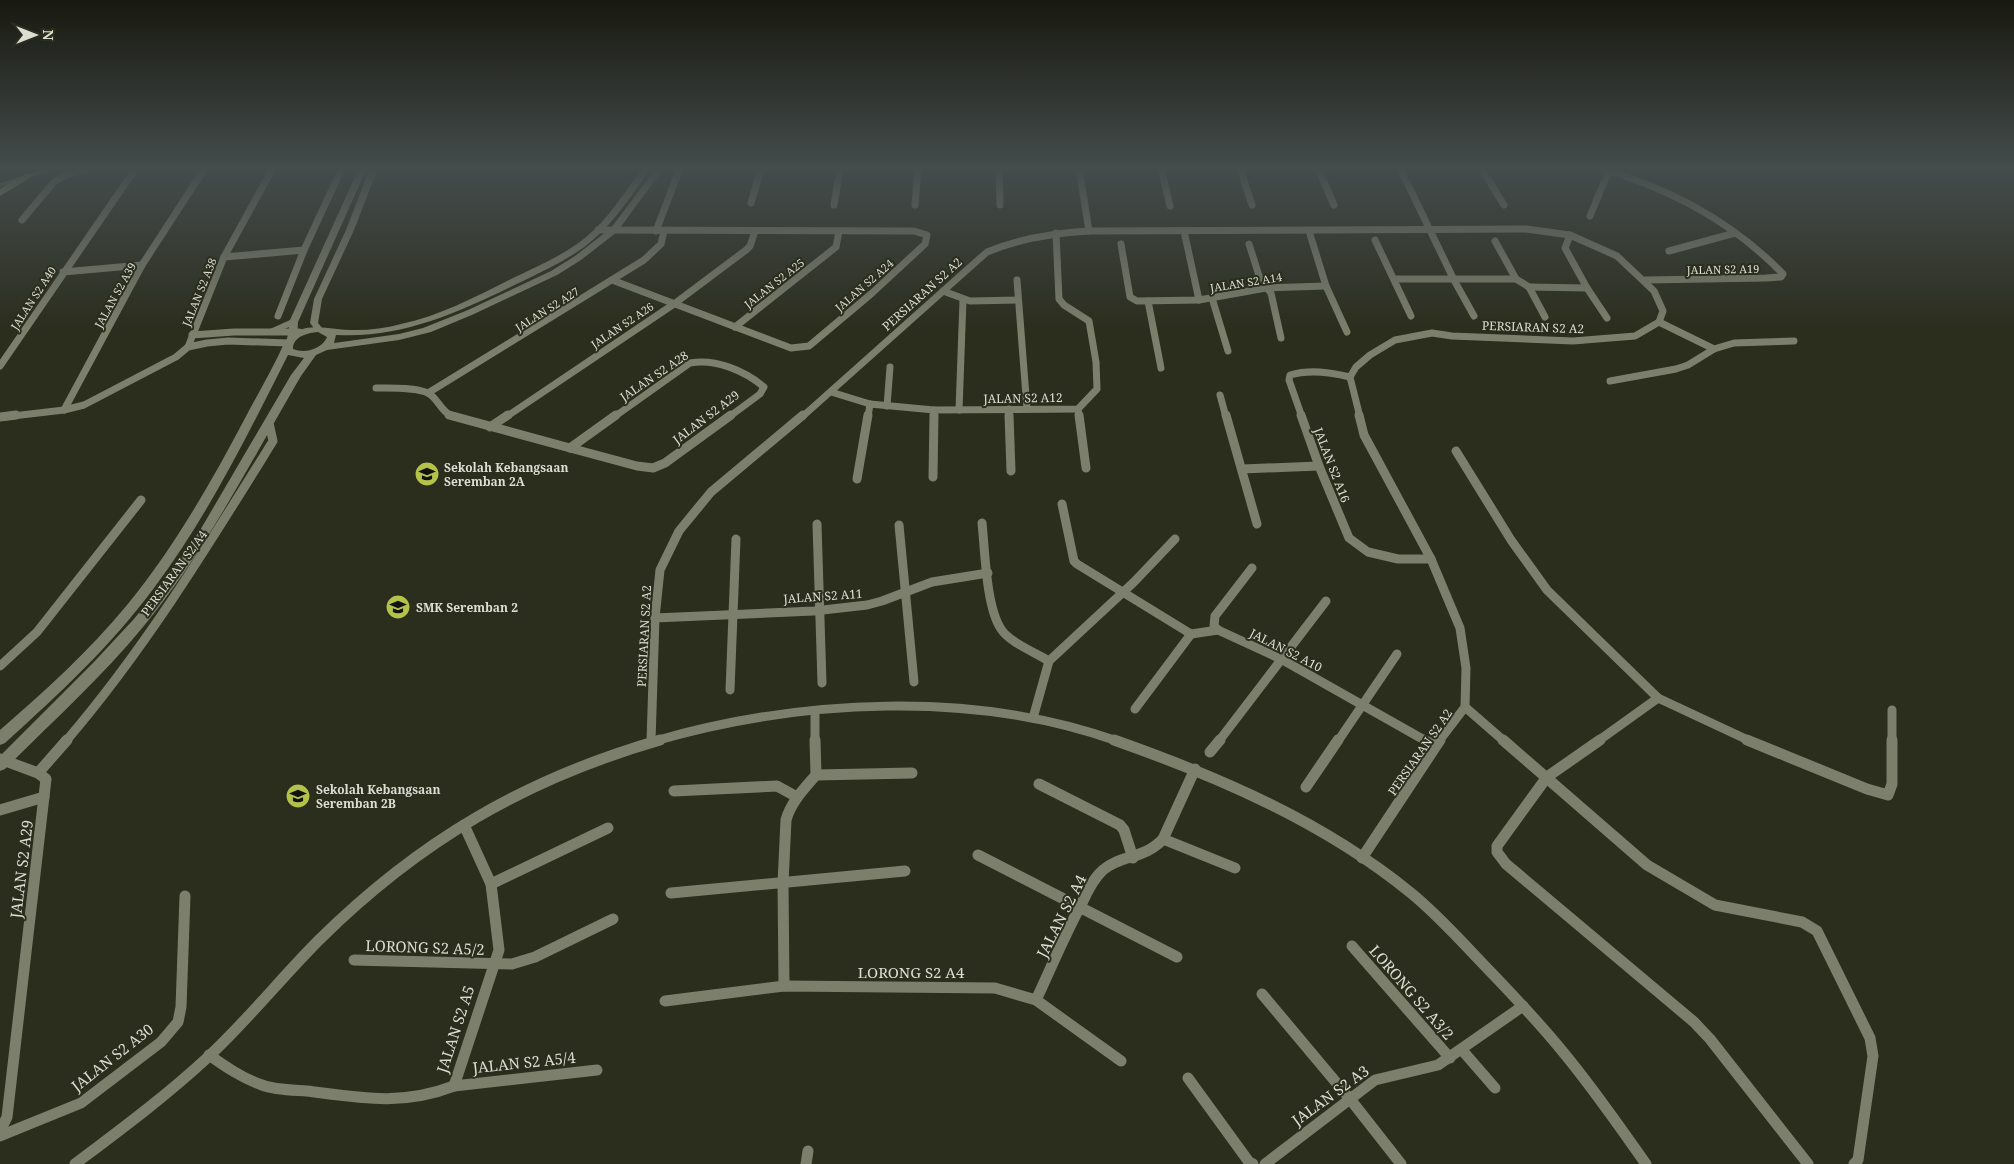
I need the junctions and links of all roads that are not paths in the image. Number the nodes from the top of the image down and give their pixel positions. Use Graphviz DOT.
graph roads {
  1 [pos="97,222"];
  2 [pos="170,222"];
  3 [pos="243,222"];
  4 [pos="317,222"];
  5 [pos="339,222"];
  6 [pos="353,222"];
  7 [pos="604,222"];
  8 [pos="620,222"];
  9 [pos="663,222"];
  10 [pos="1088,222"];
  11 [pos="1427,222"];
  12 [pos="1720,222"];
  13 [pos="598,230"];
  14 [pos="614,230"];
  15 [pos="1431,230"];
  16 [pos="660,231"];
  17 [pos="755,231"];
  18 [pos="839,231"];
  19 [pos="1089,231"];
  20 [pos="1184,231"];
  21 [pos="1309,231"];
  22 [pos="1056,233"];
  23 [pos="1736,233"];
  24 [pos="1570,235"];
  25 [pos="1375,240"];
  26 [pos="1495,241"];
  27 [pos="1121,244"];
  28 [pos="1249,244"];
  29 [pos="304,250"];
  30 [pos="1668,251"];
  31 [pos="224,257"];
  32 [pos="142,265"];
  33 [pos="62,272"];
  34 [pos="1394,279"];
  35 [pos="1516,279"];
  36 [pos="612,280"];
  37 [pos="1017,280"];
  38 [pos="1454,280"];
  39 [pos="1645,280"];
  40 [pos="1326,286"];
  41 [pos="1529,287"];
  42 [pos="1266,288"];
  43 [pos="1586,288"];
  44 [pos="943,291"];
  45 [pos="1212,298"];
  46 [pos="963,300"];
  47 [pos="1018,300"];
  48 [pos="1199,300"];
  49 [pos="1148,301"];
  50 [pos="674,304"];
  51 [pos="278,316"];
  52 [pos="1411,316"];
  53 [pos="1474,316"];
  54 [pos="1545,317"];
  55 [pos="1607,318"];
  56 [pos="1659,322"];
  57 [pos="735,326"];
  58 [pos="319,329"];
  59 [pos="273,331"];
  60 [pos="330,332"];
  61 [pos="1347,332"];
  62 [pos="192,335"];
  63 [pos="290,336"];
  64 [pos="1281,338"];
  65 [pos="1794,341"];
  66 [pos="188,347"];
  67 [pos="326,348"];
  68 [pos="1714,349"];
  69 [pos="1228,351"];
  70 [pos="312,354"];
  71 [pos="0,366"];
  72 [pos="890,367"];
  73 [pos="1161,368"];
  74 [pos="1350,376"];
  75 [pos="1610,381"];
  76 [pos="758,382"];
  77 [pos="376,388"];
  78 [pos="831,392"];
  79 [pos="428,393"];
  80 [pos="1220,395"];
  81 [pos="870,404"];
  82 [pos="888,406"];
  83 [pos="1009,409"];
  84 [pos="1027,409"];
  85 [pos="1078,409"];
  86 [pos="64,410"];
  87 [pos="934,410"];
  88 [pos="959,410"];
  89 [pos="0,417"];
  90 [pos="490,427"];
  91 [pos="570,448"];
  92 [pos="1456,451"];
  93 [pos="1319,466"];
  94 [pos="1086,468"];
  95 [pos="1242,468"];
  96 [pos="1011,471"];
  97 [pos="933,477"];
  98 [pos="857,478"];
  99 [pos="142,500"];
  100 [pos="1062,504"];
  101 [pos="982,523"];
  102 [pos="817,524"];
  103 [pos="1257,524"];
  104 [pos="899,525"];
  105 [pos="209,535"];
  106 [pos="736,539"];
  107 [pos="1175,539"];
  108 [pos="1431,559"];
  109 [pos="1252,568"];
  110 [pos="988,573"];
  111 [pos="906,592"];
  112 [pos="1123,592"];
  113 [pos="1326,601"];
  114 [pos="820,611"];
  115 [pos="732,613"];
  116 [pos="655,618"];
  117 [pos="1218,630"];
  118 [pos="1191,634"];
  119 [pos="1397,654"];
  120 [pos="1281,659"];
  121 [pos="1049,661"];
  122 [pos="0,666"];
  123 [pos="914,682"];
  124 [pos="822,683"];
  125 [pos="730,690"];
  126 [pos="1658,698"];
  127 [pos="1363,706"];
  128 [pos="1465,708"];
  129 [pos="1135,709"];
  130 [pos="1892,710"];
  131 [pos="815,711"];
  132 [pos="1033,718"];
  133 [pos="0,739"];
  134 [pos="651,741"];
  135 [pos="1435,746"];
  136 [pos="1210,752"];
  137 [pos="2,762"];
  138 [pos="1195,769"];
  139 [pos="38,773"];
  140 [pos="912,773"];
  141 [pos="816,775"];
  142 [pos="1547,777"];
  143 [pos="1039,784"];
  144 [pos="1306,787"];
  145 [pos="674,791"];
  146 [pos="44,797"];
  147 [pos="797,797"];
  148 [pos="0,810"];
  149 [pos="464,825"];
  150 [pos="608,828"];
  151 [pos="1164,839"];
  152 [pos="978,856"];
  153 [pos="1133,858"];
  154 [pos="1362,858"];
  155 [pos="1235,868"];
  156 [pos="905,871"];
  157 [pos="783,883"];
  158 [pos="491,884"];
  159 [pos="671,893"];
  160 [pos="185,896"];
  161 [pos="1081,906"];
  162 [pos="613,919"];
  163 [pos="1352,946"];
  164 [pos="1177,957"];
  165 [pos="354,960"];
  166 [pos="495,965"];
  167 [pos="784,986"];
  168 [pos="1262,994"];
  169 [pos="1036,1000"];
  170 [pos="665,1001"];
  171 [pos="1523,1006"];
  172 [pos="1462,1050"];
  173 [pos="209,1055"];
  174 [pos="1450,1058"];
  175 [pos="1121,1061"];
  176 [pos="596,1070"];
  177 [pos="1188,1078"];
  178 [pos="454,1086"];
  179 [pos="1495,1088"];
  180 [pos="1350,1099"];
  181 [pos="0,1131"];
  182 [pos="0,1136"];
  183 [pos="75,1164"];
  184 [pos="1253,1164"];
  185 [pos="1265,1164"];
  186 [pos="1400,1164"];
  187 [pos="1646,1164"];
  188 [pos="1808,1164"];
  189 [pos="1854,1164"];
  1 -- 33 [label="street, JALAN S2 A40"];
  2 -- 32 [label="street, JALAN S2 A39"];
  3 -- 31 [label="street, JALAN S2 A38"];
  4 -- 29 [label="street"];
  5 -- 63 [label="street"];
  6 -- 58 [label="street"];
  7 -- 13 [label="main road"];
  8 -- 14 [label="main road"];
  9 -- 16 [label="street, JALAN S2 A27"];
  10 -- 19 [label="street"];
  11 -- 15 [label="street"];
  12 -- 23 [label="street"];
  13 -- 14 [label="street, JALAN S2 A24"];
  13 -- 60 [label="main road"];
  14 -- 16 [label="street, JALAN S2 A24"];
  14 -- 67 [label="main road"];
  15 -- 21 [label="street, PERSIARAN S2 A2"];
  15 -- 24 [label="street, PERSIARAN S2 A2"];
  15 -- 38 [label="street"];
  16 -- 17 [label="street, JALAN S2 A24"];
  16 -- 36 [label="street, JALAN S2 A27"];
  17 -- 18 [label="street, JALAN S2 A24"];
  17 -- 50 [label="street, JALAN S2 A26"];
  18 -- 57 [label="street, JALAN S2 A25"];
  18 -- 57 [label="street, JALAN S2 A24"];
  19 -- 20 [label="street, PERSIARAN S2 A2"];
  19 -- 22 [label="street, PERSIARAN S2 A2"];
  20 -- 21 [label="street, PERSIARAN S2 A2"];
  20 -- 48 [label="street, JALAN S2 A14"];
  21 -- 40 [label="street"];
  22 -- 44 [label="street, PERSIARAN S2 A2"];
  22 -- 85 [label="street, JALAN S2 A12"];
  23 -- 30 [label="street"];
  23 -- 39 [label="street, JALAN S2 A19"];
  24 -- 39 [label="street, PERSIARAN S2 A2"];
  24 -- 43 [label="street"];
  25 -- 34 [label="street"];
  26 -- 35 [label="street"];
  27 -- 49 [label="street"];
  28 -- 42 [label="street"];
  29 -- 31 [label="street"];
  29 -- 51 [label="street"];
  31 -- 62 [label="street, JALAN S2 A38"];
  32 -- 33 [label="street"];
  32 -- 86 [label="street, JALAN S2 A39"];
  33 -- 71 [label="street, JALAN S2 A40"];
  34 -- 38 [label="street"];
  34 -- 52 [label="street"];
  35 -- 38 [label="street"];
  35 -- 41 [label="street"];
  36 -- 50 [label="street"];
  36 -- 79 [label="street, JALAN S2 A27"];
  37 -- 47 [label="street"];
  38 -- 53 [label="street"];
  39 -- 56 [label="street, PERSIARAN S2 A2"];
  40 -- 42 [label="street, JALAN S2 A14"];
  40 -- 61 [label="street"];
  41 -- 43 [label="street"];
  41 -- 54 [label="street"];
  42 -- 45 [label="street, JALAN S2 A14"];
  42 -- 64 [label="street"];
  43 -- 55 [label="street"];
  44 -- 46 [label="street"];
  44 -- 78 [label="street, PERSIARAN S2 A2"];
  45 -- 48 [label="street, JALAN S2 A14"];
  45 -- 69 [label="street"];
  46 -- 47 [label="street"];
  46 -- 88 [label="street"];
  47 -- 84 [label="street"];
  48 -- 49 [label="street, JALAN S2 A14"];
  49 -- 73 [label="street"];
  50 -- 57 [label="street"];
  50 -- 90 [label="street, JALAN S2 A26"];
  56 -- 68 [label="street"];
  56 -- 74 [label="street, PERSIARAN S2 A2"];
  58 -- 60 [label="main road"];
  58 -- 63 [label="main road"];
  59 -- 62 [label="street"];
  59 -- 63 [label="street"];
  60 -- 67 [label="main road"];
  62 -- 66 [label="street, JALAN S2 A38"];
  63 -- 66 [label="street"];
  63 -- 70 [label="main road"];
  63 -- 133 [label="main road, PERSIARAN S2/A4"];
  65 -- 68 [label="street"];
  66 -- 86 [label="street"];
  67 -- 70 [label="main road"];
  68 -- 75 [label="street"];
  70 -- 105 [label="main road, PERSIARAN S2/A4"];
  72 -- 82 [label="street"];
  74 -- 93 [label="street, JALAN S2 A16"];
  74 -- 108 [label="street, PERSIARAN S2 A2"];
  76 -- 91 [label="street, JALAN S2 A28"];
  76 -- 91 [label="street, JALAN S2 A29"];
  77 -- 79 [label="street"];
  78 -- 81 [label="street, JALAN S2 A12"];
  78 -- 116 [label="street, PERSIARAN S2 A2"];
  79 -- 90 [label="street"];
  80 -- 95 [label="street"];
  81 -- 82 [label="street, JALAN S2 A12"];
  81 -- 98 [label="street"];
  82 -- 87 [label="street, JALAN S2 A12"];
  83 -- 84 [label="street, JALAN S2 A12"];
  83 -- 88 [label="street, JALAN S2 A12"];
  83 -- 96 [label="street"];
  84 -- 85 [label="street, JALAN S2 A12"];
  85 -- 94 [label="street"];
  86 -- 89 [label="street"];
  87 -- 88 [label="street, JALAN S2 A12"];
  87 -- 97 [label="street"];
  90 -- 91 [label="street"];
  92 -- 126 [label="street"];
  93 -- 95 [label="street"];
  93 -- 108 [label="street, JALAN S2 A16"];
  95 -- 103 [label="street"];
  99 -- 122 [label="street"];
  100 -- 112 [label="street"];
  101 -- 110 [label="street"];
  102 -- 114 [label="street"];
  104 -- 111 [label="street"];
  105 -- 137 [label="main road, PERSIARAN S2/A4"];
  105 -- 139 [label="street"];
  106 -- 115 [label="street"];
  107 -- 112 [label="street"];
  108 -- 128 [label="street, PERSIARAN S2 A2"];
  109 -- 117 [label="street"];
  110 -- 111 [label="street, JALAN S2 A11"];
  110 -- 121 [label="street"];
  111 -- 114 [label="street, JALAN S2 A11"];
  111 -- 123 [label="street"];
  112 -- 118 [label="street"];
  112 -- 121 [label="street"];
  113 -- 120 [label="street"];
  114 -- 115 [label="street, JALAN S2 A11"];
  114 -- 124 [label="street"];
  115 -- 116 [label="street, JALAN S2 A11"];
  115 -- 125 [label="street"];
  116 -- 134 [label="street, PERSIARAN S2 A2"];
  117 -- 118 [label="street"];
  117 -- 120 [label="street, JALAN S2 A10"];
  118 -- 129 [label="street"];
  119 -- 127 [label="street"];
  120 -- 127 [label="street, JALAN S2 A10"];
  120 -- 136 [label="street"];
  121 -- 132 [label="street"];
  126 -- 130 [label="street"];
  126 -- 142 [label="street"];
  127 -- 135 [label="street, JALAN S2 A10"];
  127 -- 144 [label="street"];
  128 -- 135 [label="street, PERSIARAN S2 A2"];
  128 -- 142 [label="street"];
  131 -- 132 [label="street"];
  131 -- 134 [label="street"];
  131 -- 141 [label="street"];
  132 -- 138 [label="street"];
  134 -- 149 [label="street"];
  135 -- 154 [label="street, PERSIARAN S2 A2"];
  137 -- 139 [label="street"];
  138 -- 151 [label="street, JALAN S2 A4"];
  138 -- 154 [label="street"];
  139 -- 146 [label="street, JALAN S2 A29"];
  140 -- 141 [label="street"];
  141 -- 147 [label="street"];
  142 -- 188 [label="street"];
  142 -- 189 [label="street"];
  143 -- 153 [label="street"];
  145 -- 147 [label="street"];
  146 -- 148 [label="street"];
  146 -- 181 [label="street, JALAN S2 A29"];
  147 -- 157 [label="street"];
  149 -- 158 [label="street, JALAN S2 A5"];
  149 -- 173 [label="street"];
  150 -- 158 [label="street"];
  151 -- 153 [label="street, JALAN S2 A4"];
  151 -- 155 [label="street"];
  152 -- 161 [label="street"];
  153 -- 161 [label="street, JALAN S2 A4"];
  154 -- 171 [label="street"];
  156 -- 157 [label="street"];
  157 -- 159 [label="street"];
  157 -- 167 [label="street"];
  158 -- 166 [label="street, JALAN S2 A5"];
  160 -- 182 [label="street, JALAN S2 A30"];
  161 -- 164 [label="street"];
  161 -- 169 [label="street, JALAN S2 A4"];
  162 -- 166 [label="street"];
  163 -- 174 [label="street, LORONG S2 A3/2"];
  165 -- 166 [label="street, LORONG S2 A5/2"];
  166 -- 178 [label="street, JALAN S2 A5"];
  167 -- 169 [label="street, LORONG S2 A4"];
  167 -- 170 [label="street"];
  168 -- 180 [label="street"];
  169 -- 175 [label="street"];
  171 -- 172 [label="street, JALAN S2 A3"];
  171 -- 187 [label="street"];
  172 -- 174 [label="street, JALAN S2 A3"];
  172 -- 179 [label="street"];
  173 -- 178 [label="street, JALAN S2 A5"];
  173 -- 183 [label="street"];
  174 -- 180 [label="street, JALAN S2 A3"];
  176 -- 178 [label="street, JALAN S2 A5/4"];
  177 -- 184 [label="street"];
  180 -- 185 [label="street, JALAN S2 A3"];
  180 -- 186 [label="street"];
}
